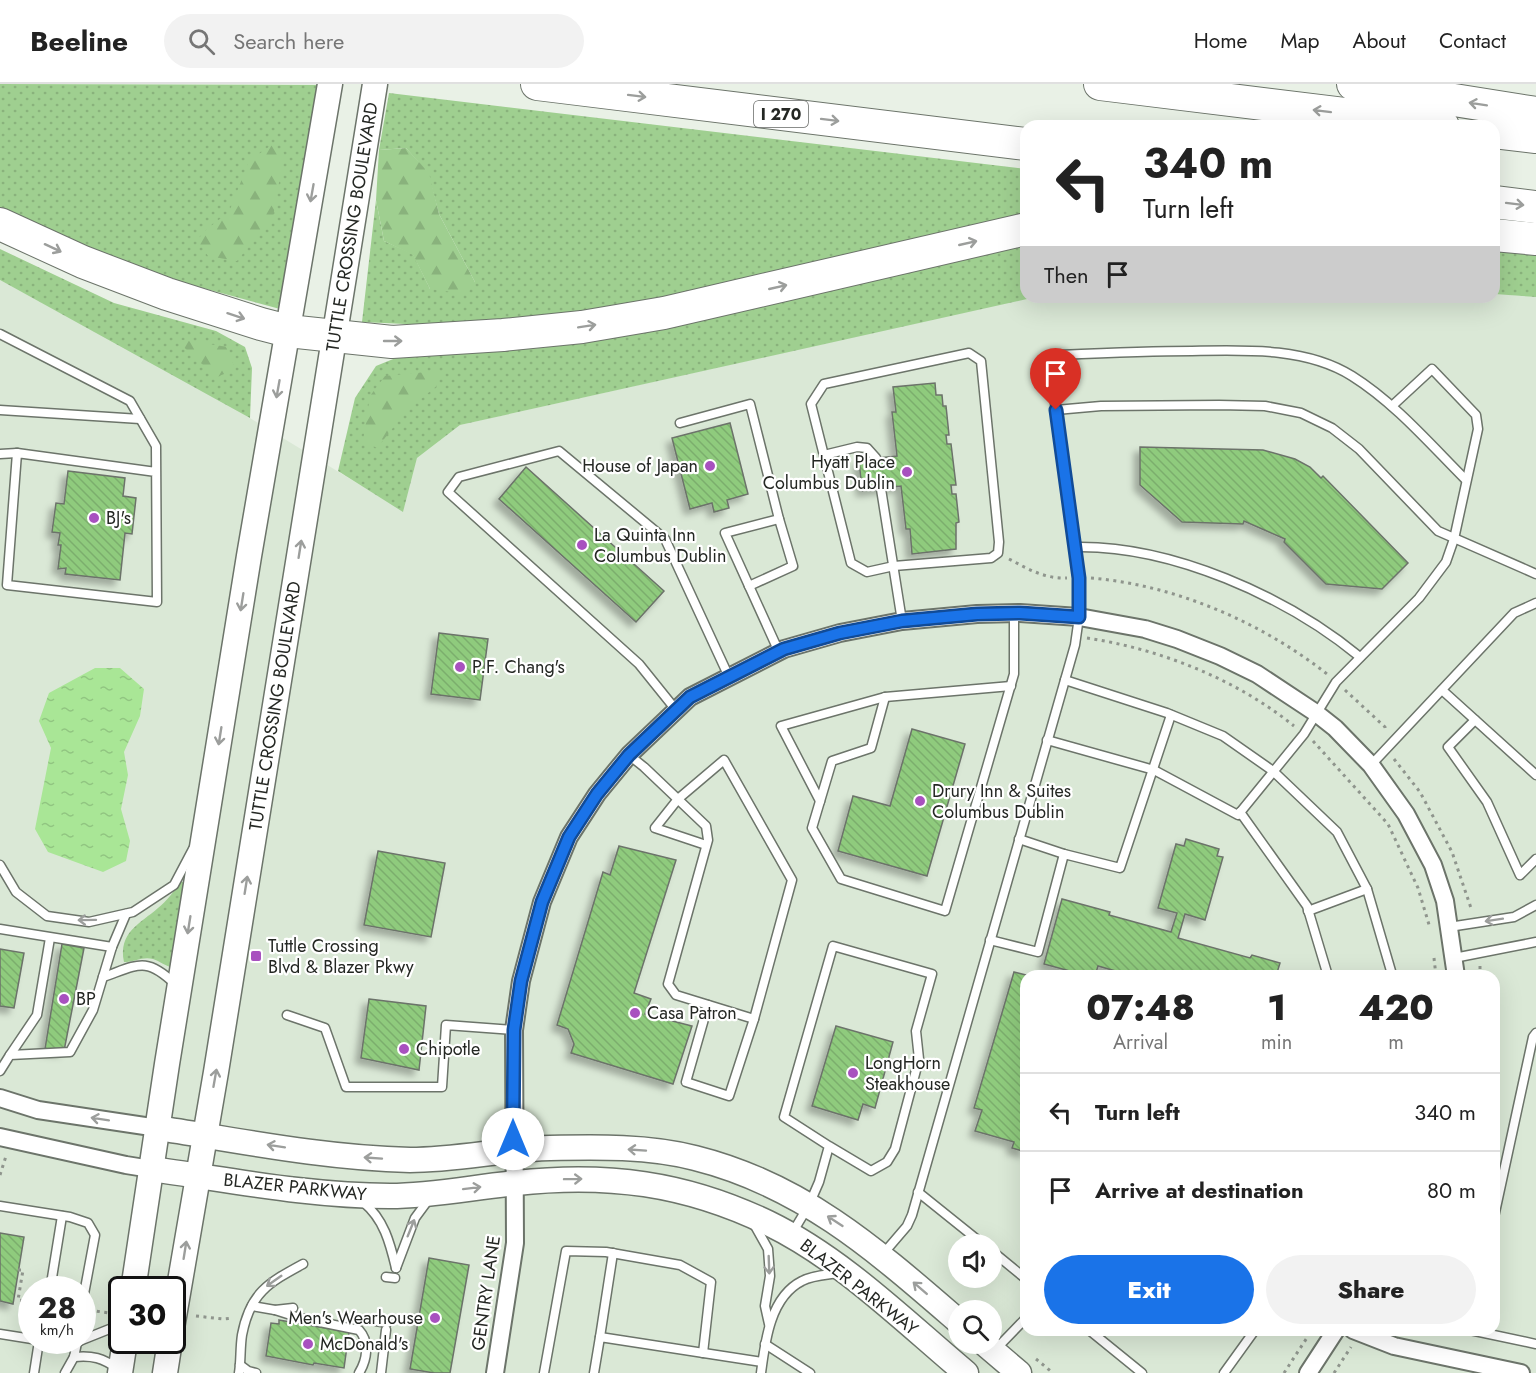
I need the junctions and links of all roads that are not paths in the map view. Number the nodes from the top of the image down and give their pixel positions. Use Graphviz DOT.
graph roads {
  1 [pos="330,84"];
  2 [pos="375,84"];
  3 [pos="537,84"];
  4 [pos="1100,84"];
  5 [pos="1353,84"];
  6 [pos="1536,113"];
  7 [pos="1394,120"];
  8 [pos="1500,133"];
  9 [pos="1536,138"];
  10 [pos="1020,143"];
  11 [pos="1500,203"];
  12 [pos="1536,207"];
  13 [pos="0,224"];
  14 [pos="1020,230"];
  15 [pos="1500,236"];
  16 [pos="1536,239"];
  17 [pos="288,331"];
  18 [pos="0,334"];
  19 [pos="335,337"];
  20 [pos="1392,406"];
  21 [pos="0,410"];
  22 [pos="1056,410"];
  23 [pos="140,419"];
  24 [pos="680,423"];
  25 [pos="17,453"];
  26 [pos="0,454"];
  27 [pos="824,455"];
  28 [pos="876,458"];
  29 [pos="156,472"];
  30 [pos="1466,480"];
  31 [pos="881,489"];
  32 [pos="779,519"];
  33 [pos="1455,539"];
  34 [pos="1075,548"];
  35 [pos="894,566"];
  36 [pos="1536,574"];
  37 [pos="749,586"];
  38 [pos="1536,603"];
  39 [pos="1014,613"];
  40 [pos="1079,617"];
  41 [pos="902,621"];
  42 [pos="779,652"];
  43 [pos="1360,657"];
  44 [pos="729,677"];
  45 [pos="1065,680"];
  46 [pos="1011,686"];
  47 [pos="1442,690"];
  48 [pos="885,697"];
  49 [pos="676,710"];
  50 [pos="1316,713"];
  51 [pos="1171,715"];
  52 [pos="1475,720"];
  53 [pos="1047,740"];
  54 [pos="629,755"];
  55 [pos="1371,765"];
  56 [pos="1154,770"];
  57 [pos="1274,771"];
  58 [pos="1536,775"];
  59 [pos="678,799"];
  60 [pos="820,801"];
  61 [pos="1240,812"];
  62 [pos="206,825"];
  63 [pos="1019,839"];
  64 [pos="706,846"];
  65 [pos="1064,854"];
  66 [pos="1536,859"];
  67 [pos="0,865"];
  68 [pos="1367,889"];
  69 [pos="1536,906"];
  70 [pos="1308,911"];
  71 [pos="126,914"];
  72 [pos="1449,927"];
  73 [pos="0,929"];
  74 [pos="50,938"];
  75 [pos="990,940"];
  76 [pos="1536,942"];
  77 [pos="112,947"];
  78 [pos="1454,958"];
  79 [pos="1326,970"];
  80 [pos="1391,970"];
  81 [pos="1455,970"];
  82 [pos="103,976"];
  83 [pos="179,988"];
  84 [pos="708,1005"];
  85 [pos="287,1016"];
  86 [pos="754,1019"];
  87 [pos="514,1030"];
  88 [pos="1536,1033"];
  89 [pos="10,1055"];
  90 [pos="0,1071"];
  91 [pos="0,1098"];
  92 [pos="158,1128"];
  93 [pos="204,1135"];
  94 [pos="0,1137"];
  95 [pos="829,1146"];
  96 [pos="513,1152"];
  97 [pos="151,1169"];
  98 [pos="197,1175"];
  99 [pos="514,1183"];
  100 [pos="1500,1189"];
  101 [pos="918,1192"];
  102 [pos="435,1193"];
  103 [pos="356,1195"];
  104 [pos="809,1205"];
  105 [pos="0,1206"];
  106 [pos="747,1213"];
  107 [pos="62,1216"];
  108 [pos="970,1234"];
  109 [pos="791,1235"];
  110 [pos="613,1253"];
  111 [pos="882,1256"];
  112 [pos="1002,1260"];
  113 [pos="303,1264"];
  114 [pos="846,1272"];
  115 [pos="1020,1275"];
  116 [pos="52,1276"];
  117 [pos="87,1276"];
  118 [pos="135,1276"];
  119 [pos="180,1276"];
  120 [pos="386,1277"];
  121 [pos="395,1278"];
  122 [pos="252,1306"];
  123 [pos="293,1308"];
  124 [pos="275,1310"];
  125 [pos="948,1312"];
  126 [pos="376,1321"];
  127 [pos="1020,1323"];
  128 [pos="769,1324"];
  129 [pos="0,1334"];
  130 [pos="1096,1336"];
  131 [pos="1251,1336"];
  132 [pos="1332,1336"];
  133 [pos="1368,1336"];
  134 [pos="1498,1336"];
  135 [pos="18,1337"];
  136 [pos="600,1337"];
  137 [pos="1002,1337"];
  138 [pos="765,1344"];
  139 [pos="1536,1344"];
  140 [pos="703,1353"];
  141 [pos="37,1354"];
  142 [pos="75,1354"];
  143 [pos="123,1354"];
  144 [pos="996,1354"];
  145 [pos="74,1357"];
  146 [pos="762,1362"];
  147 [pos="239,1369"];
  148 [pos="120,1372"];
  149 [pos="34,1373"];
  150 [pos="65,1373"];
  151 [pos="256,1373"];
  152 [pos="359,1373"];
  153 [pos="381,1373"];
  154 [pos="495,1373"];
  155 [pos="544,1373"];
  156 [pos="594,1373"];
  157 [pos="761,1373"];
  158 [pos="810,1373"];
  159 [pos="966,1373"];
  160 [pos="1019,1373"];
  161 [pos="1142,1373"];
  162 [pos="1224,1373"];
  163 [pos="1308,1373"];
  164 [pos="1521,1373"];
  1 -- 17 [label="main road, one-way"];
  2 -- 19 [label="main road, TUTTLE CROSSING BOULEVARD"];
  3 -- 10 [label="highway, I 270, one-way"];
  7 -- 4 [label="highway, one-way"];
  6 -- 5 [label="highway, one-way"];
  8 -- 9 [label="highway"];
  11 -- 12 [label="highway, one-way"];
  13 -- 17 [label="highway, one-way"];
  19 -- 14 [label="highway, one-way"];
  15 -- 16 [label="highway"];
  17 -- 19 [label="highway"];
  17 -- 62 [label="main road, one-way"];
  18 -- 23 [label="lane"];
  93 -- 19 [label="main road, TUTTLE CROSSING BOULEVARD, one-way"];
  20 -- 22 [label="lane"];
  20 -- 30 [label="lane"];
  20 -- 30 [label="lane"];
  21 -- 23 [label="lane"];
  22 -- 33 [label="lane"];
  22 -- 34 [label="lane"];
  23 -- 29 [label="lane"];
  24 -- 32 [label="lane"];
  25 -- 26 [label="lane"];
  25 -- 29 [label="lane"];
  25 -- 29 [label="lane"];
  27 -- 28 [label="lane"];
  27 -- 35 [label="lane"];
  27 -- 35 [label="lane"];
  30 -- 33 [label="lane"];
  31 -- 35 [label="lane"];
  32 -- 37 [label="lane"];
  32 -- 37 [label="lane"];
  33 -- 36 [label="lane"];
  33 -- 43 [label="lane"];
  34 -- 40 [label="lane"];
  34 -- 43 [label="lane"];
  35 -- 41 [label="lane"];
  37 -- 42 [label="lane"];
  38 -- 47 [label="lane"];
  39 -- 40 [label="street, GENTRY LANE"];
  39 -- 41 [label="street, GENTRY LANE"];
  39 -- 46 [label="lane"];
  40 -- 45 [label="lane"];
  40 -- 50 [label="street, GENTRY LANE"];
  41 -- 42 [label="street, GENTRY LANE"];
  42 -- 44 [label="street, GENTRY LANE"];
  43 -- 50 [label="lane"];
  44 -- 49 [label="street, GENTRY LANE"];
  44 -- 49 [label="lane"];
  45 -- 51 [label="lane"];
  45 -- 53 [label="lane"];
  46 -- 48 [label="lane"];
  46 -- 60 [label="lane"];
  47 -- 52 [label="lane"];
  47 -- 55 [label="lane"];
  48 -- 60 [label="lane"];
  48 -- 60 [label="lane"];
  49 -- 54 [label="street, GENTRY LANE"];
  50 -- 55 [label="street, GENTRY LANE"];
  50 -- 57 [label="lane"];
  51 -- 56 [label="lane"];
  51 -- 57 [label="lane"];
  52 -- 58 [label="lane"];
  52 -- 66 [label="lane"];
  53 -- 56 [label="lane"];
  53 -- 63 [label="lane"];
  54 -- 59 [label="lane"];
  54 -- 87 [label="street, GENTRY LANE"];
  55 -- 72 [label="street, GENTRY LANE"];
  56 -- 61 [label="lane"];
  56 -- 65 [label="lane"];
  57 -- 61 [label="lane"];
  57 -- 68 [label="lane"];
  59 -- 64 [label="lane"];
  59 -- 64 [label="lane"];
  59 -- 86 [label="lane"];
  61 -- 70 [label="lane"];
  62 -- 71 [label="lane"];
  62 -- 83 [label="main road, one-way"];
  63 -- 65 [label="lane"];
  63 -- 75 [label="lane"];
  64 -- 84 [label="lane"];
  65 -- 75 [label="lane"];
  71 -- 67 [label="lane, one-way"];
  68 -- 70 [label="lane"];
  68 -- 80 [label="lane"];
  69 -- 72 [label="lane, one-way"];
  70 -- 79 [label="lane"];
  71 -- 77 [label="lane"];
  72 -- 78 [label="street, GENTRY LANE"];
  73 -- 74 [label="lane"];
  74 -- 77 [label="lane"];
  74 -- 89 [label="lane"];
  75 -- 101 [label="lane"];
  76 -- 78 [label="lane"];
  77 -- 82 [label="lane"];
  78 -- 81 [label="street, GENTRY LANE"];
  82 -- 83 [label="lane"];
  82 -- 89 [label="lane"];
  83 -- 92 [label="main road"];
  84 -- 86 [label="lane"];
  84 -- 86 [label="lane"];
  85 -- 87 [label="lane"];
  87 -- 96 [label="street, GENTRY LANE"];
  88 -- 100 [label="lane"];
  89 -- 90 [label="lane"];
  92 -- 91 [label="street, BLAZER PARKWAY, one-way"];
  92 -- 93 [label="main road, BLAZER PARKWAY"];
  92 -- 97 [label="main road"];
  96 -- 93 [label="main road, BLAZER PARKWAY, one-way"];
  93 -- 98 [label="main road, TUTTLE CROSSING BOULEVARD"];
  94 -- 97 [label="street, BLAZER PARKWAY"];
  95 -- 95 [label="lane"];
  95 -- 104 [label="lane"];
  96 -- 99 [label="street, GENTRY LANE"];
  104 -- 96 [label="main road, BLAZER PARKWAY, one-way"];
  97 -- 98 [label="main road, BLAZER PARKWAY"];
  97 -- 118 [label="main road"];
  98 -- 103 [label="main road, BLAZER PARKWAY"];
  119 -- 98 [label="main road, TUTTLE CROSSING BOULEVARD, one-way"];
  102 -- 99 [label="main road, BLAZER PARKWAY, one-way"];
  99 -- 106 [label="main road, BLAZER PARKWAY, one-way"];
  99 -- 154 [label="street, GENTRY LANE"];
  101 -- 108 [label="lane"];
  101 -- 111 [label="lane"];
  102 -- 103 [label="main road, BLAZER PARKWAY"];
  103 -- 102 [label="lane, one-way"];
  104 -- 109 [label="lane"];
  111 -- 104 [label="main road, BLAZER PARKWAY, one-way"];
  105 -- 107 [label="lane"];
  106 -- 109 [label="main road, BLAZER PARKWAY"];
  106 -- 128 [label="lane, one-way"];
  107 -- 116 [label="lane"];
  107 -- 117 [label="lane"];
  109 -- 114 [label="main road, BLAZER PARKWAY"];
  110 -- 136 [label="lane"];
  110 -- 140 [label="lane"];
  110 -- 155 [label="lane"];
  125 -- 111 [label="main road, BLAZER PARKWAY, one-way"];
  112 -- 115 [label="lane"];
  113 -- 122 [label="lane, one-way"];
  114 -- 128 [label="lane"];
  114 -- 159 [label="main road, BLAZER PARKWAY"];
  120 -- 121 [label="lane"];
  122 -- 124 [label="lane"];
  122 -- 147 [label="lane"];
  123 -- 124 [label="lane"];
  124 -- 152 [label="lane"];
  126 -- 153 [label="lane"];
  127 -- 137 [label="lane"];
  128 -- 138 [label="lane"];
  129 -- 135 [label="lane"];
  130 -- 161 [label="lane"];
  131 -- 162 [label="lane"];
  132 -- 163 [label="street"];
  133 -- 164 [label="street"];
  134 -- 139 [label="lane"];
  136 -- 140 [label="lane"];
  136 -- 156 [label="lane"];
  138 -- 146 [label="lane"];
  138 -- 158 [label="lane"];
  140 -- 146 [label="lane"];
  141 -- 149 [label="lane"];
  142 -- 145 [label="lane"];
  143 -- 148 [label="main road"];
  144 -- 160 [label="main road"];
  145 -- 148 [label="lane"];
  145 -- 150 [label="lane"];
  146 -- 157 [label="lane"];
  147 -- 151 [label="lane"];
}
